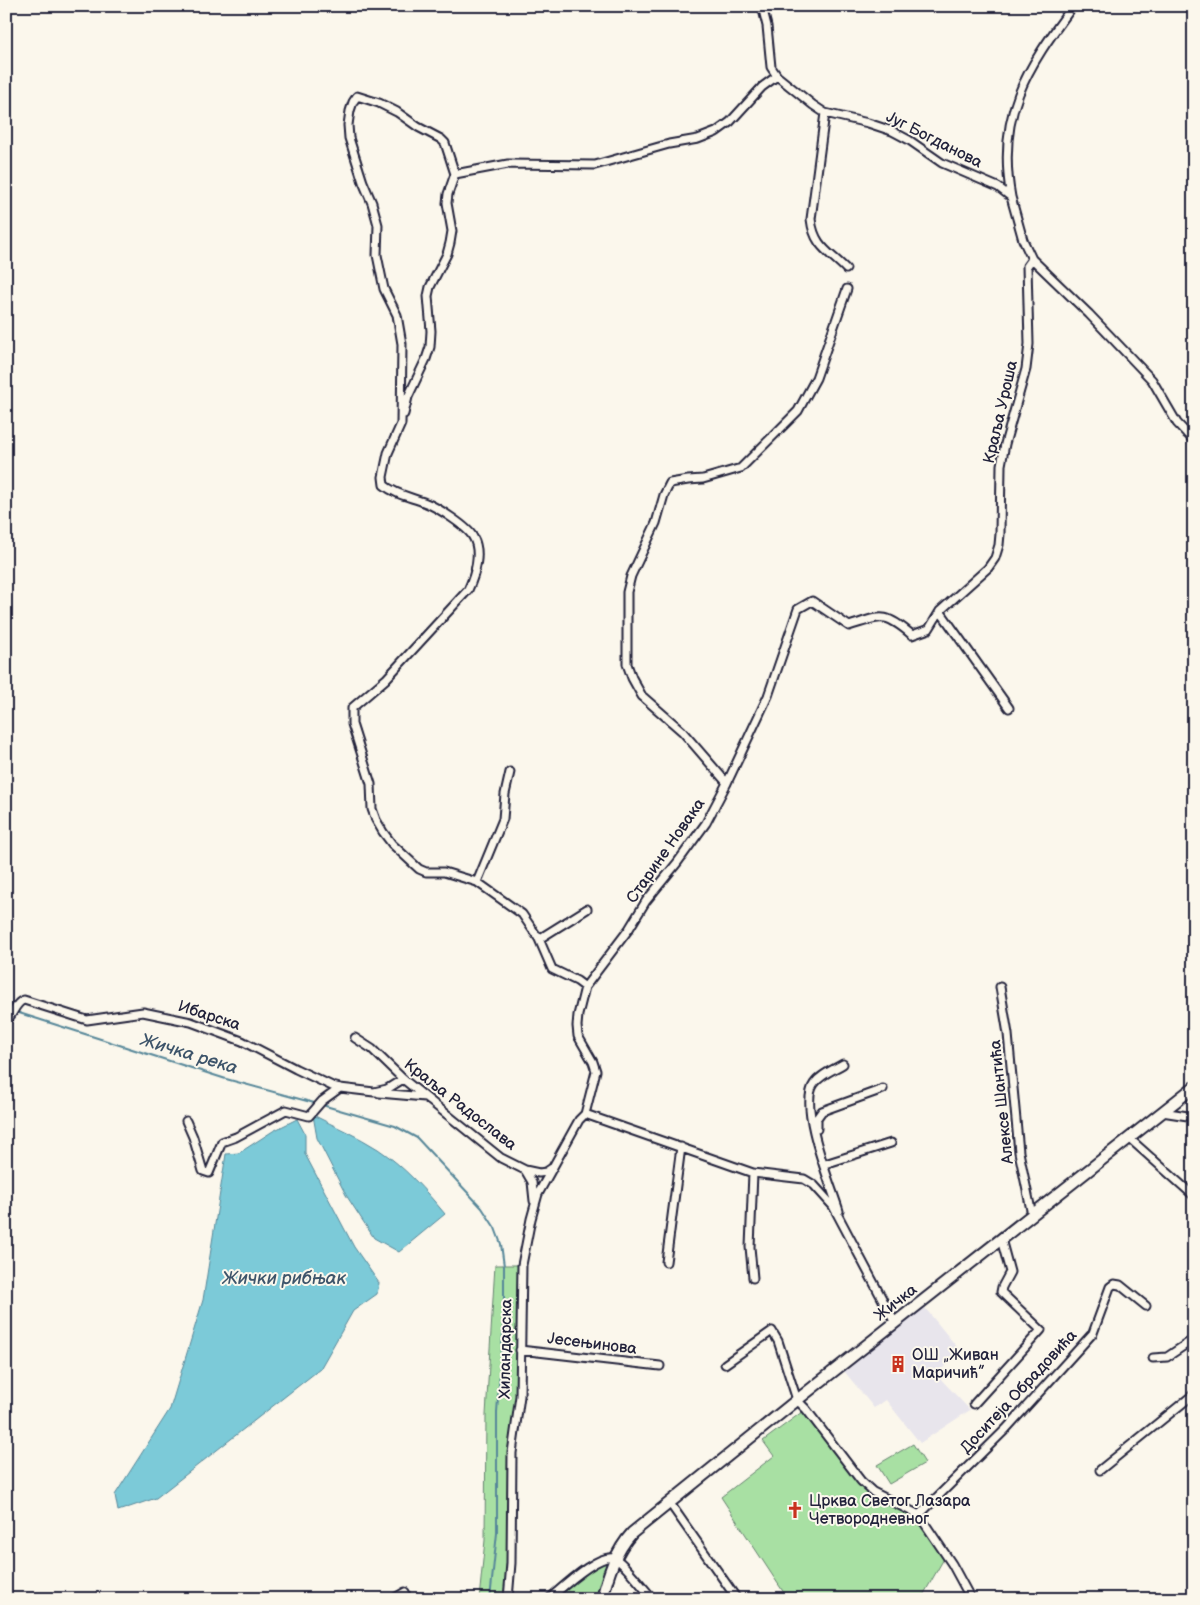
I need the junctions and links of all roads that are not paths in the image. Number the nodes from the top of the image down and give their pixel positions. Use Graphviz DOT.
graph roads {
  1 [pos="762,6"];
  2 [pos="1074,6"];
  3 [pos="777,76"];
  4 [pos="825,113"];
  5 [pos="455,174"];
  6 [pos="1011,197"];
  7 [pos="1032,259"];
  8 [pos="846,269"];
  9 [pos="847,289"];
  10 [pos="401,424"];
  11 [pos="1194,425"];
  12 [pos="1187,434"];
  13 [pos="1194,441"];
  14 [pos="940,611"];
  15 [pos="1009,708"];
  16 [pos="510,772"];
  17 [pos="727,782"];
  18 [pos="477,882"];
  19 [pos="587,910"];
  20 [pos="539,939"];
  21 [pos="585,987"];
  22 [pos="1000,987"];
  23 [pos="6,1020"];
  24 [pos="355,1038"];
  25 [pos="843,1064"];
  26 [pos="403,1079"];
  27 [pos="340,1088"];
  28 [pos="1194,1088"];
  29 [pos="883,1089"];
  30 [pos="374,1092"];
  31 [pos="425,1097"];
  32 [pos="1162,1112"];
  33 [pos="585,1114"];
  34 [pos="1194,1117"];
  35 [pos="186,1121"];
  36 [pos="1128,1138"];
  37 [pos="891,1143"];
  38 [pos="681,1147"];
  39 [pos="828,1163"];
  40 [pos="554,1167"];
  41 [pos="525,1170"];
  42 [pos="753,1173"];
  43 [pos="832,1188"];
  44 [pos="1194,1196"];
  45 [pos="534,1206"];
  46 [pos="1032,1215"];
  47 [pos="843,1224"];
  48 [pos="1001,1239"];
  49 [pos="666,1262"];
  50 [pos="753,1278"];
  51 [pos="1146,1306"];
  52 [pos="895,1323"];
  53 [pos="1194,1339"];
  54 [pos="520,1350"];
  55 [pos="1153,1358"];
  56 [pos="725,1364"];
  57 [pos="660,1366"];
  58 [pos="1194,1394"];
  59 [pos="797,1400"];
  60 [pos="974,1404"];
  61 [pos="1100,1470"];
  62 [pos="669,1502"];
  63 [pos="919,1515"];
  64 [pos="615,1558"];
  65 [pos="405,1592"];
  66 [pos="393,1599"];
  67 [pos="508,1599"];
  68 [pos="549,1599"];
  69 [pos="602,1599"];
  70 [pos="653,1599"];
  71 [pos="737,1599"];
  72 [pos="971,1599"];
  1 -- 3 [label="street"];
  2 -- 6 [label="street, Југ Богданова"];
  3 -- 4 [label="street, Југ Богданова"];
  3 -- 5 [label="street"];
  4 -- 6 [label="street, Југ Богданова"];
  4 -- 8 [label="street"];
  5 -- 10 [label="street"];
  5 -- 10 [label="street"];
  6 -- 7 [label="street, Југ Богданова"];
  7 -- 12 [label="street, Југ Богданова"];
  7 -- 14 [label="street, Краља Уроша"];
  9 -- 17 [label="street"];
  10 -- 18 [label="street"];
  11 -- 12 [label="street"];
  12 -- 13 [label="street, Југ Богданова"];
  14 -- 15 [label="street"];
  14 -- 17 [label="street, Краља Уроша"];
  16 -- 18 [label="street"];
  17 -- 21 [label="street, Старине Новака"];
  18 -- 20 [label="street"];
  19 -- 20 [label="street"];
  20 -- 21 [label="street"];
  21 -- 33 [label="street, Старине Новака"];
  22 -- 46 [label="street, Алексе Шантића"];
  23 -- 27 [label="street, Ибарска"];
  24 -- 26 [label="street, Краља Радослава"];
  25 -- 43 [label="street"];
  26 -- 30 [label="street, Ибарска"];
  26 -- 31 [label="street, Краља Радослава"];
  27 -- 30 [label="street, Ибарска"];
  27 -- 35 [label="street"];
  28 -- 32 [label="main road, Жичка"];
  29 -- 39 [label="street"];
  30 -- 31 [label="street, Ибарска"];
  31 -- 41 [label="street, Краља Радослава"];
  32 -- 34 [label="street"];
  32 -- 36 [label="main road, Жичка"];
  33 -- 38 [label="street"];
  33 -- 40 [label="street, Хиландарска"];
  36 -- 44 [label="street"];
  36 -- 46 [label="main road, Жичка"];
  37 -- 39 [label="street"];
  38 -- 42 [label="street"];
  38 -- 49 [label="street"];
  39 -- 43 [label="street"];
  40 -- 41 [label="street, Краља Радослава"];
  40 -- 45 [label="street, Хиландарска"];
  41 -- 45 [label="street"];
  42 -- 47 [label="street"];
  42 -- 50 [label="street"];
  43 -- 47 [label="street"];
  45 -- 54 [label="street, Хиландарска"];
  46 -- 48 [label="main road, Жичка"];
  47 -- 52 [label="street"];
  48 -- 52 [label="main road, Жичка"];
  48 -- 60 [label="street"];
  51 -- 63 [label="street, Доситеја Обрадовића"];
  52 -- 59 [label="main road, Жичка"];
  53 -- 55 [label="street"];
  54 -- 57 [label="street, Јесењинова"];
  54 -- 67 [label="street, Хиландарска"];
  56 -- 59 [label="street"];
  58 -- 61 [label="street"];
  59 -- 62 [label="main road, Жичка"];
  59 -- 63 [label="street"];
  62 -- 64 [label="main road, Жичка"];
  62 -- 71 [label="street"];
  63 -- 72 [label="street"];
  64 -- 68 [label="street"];
  64 -- 69 [label="main road, Жичка"];
  64 -- 70 [label="street"];
  65 -- 66 [label="street"];
}
